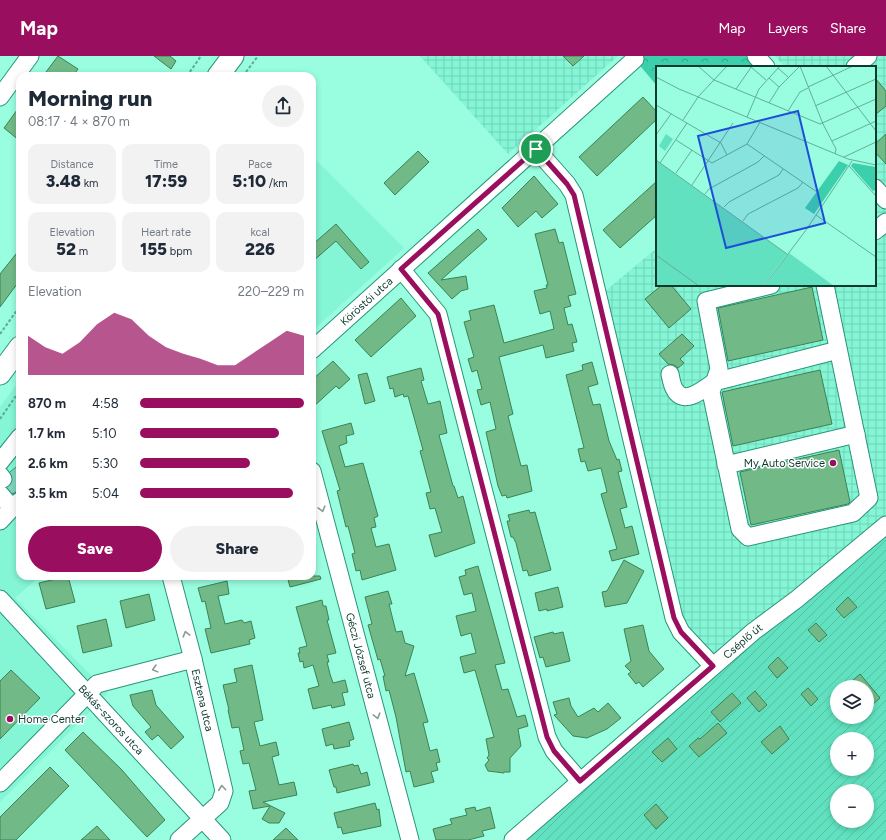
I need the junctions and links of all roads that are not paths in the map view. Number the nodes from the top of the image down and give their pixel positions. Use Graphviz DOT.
graph roads {
  1 [pos="30,56"];
  2 [pos="233,56"];
  3 [pos="756,56"];
  4 [pos="868,56"];
  5 [pos="635,59"];
  6 [pos="765,66"];
  7 [pos="856,66"];
  8 [pos="18,72"];
  9 [pos="221,72"];
  10 [pos="16,75"];
  11 [pos="0,97"];
  12 [pos="536,149"];
  13 [pos="876,189"];
  14 [pos="886,200"];
  15 [pos="886,222"];
  16 [pos="876,230"];
  17 [pos="401,269"];
  18 [pos="763,286"];
  19 [pos="825,286"];
  20 [pos="715,292"];
  21 [pos="316,346"];
  22 [pos="838,350"];
  23 [pos="16,358"];
  24 [pos="0,374"];
  25 [pos="670,374"];
  26 [pos="714,382"];
  27 [pos="856,434"];
  28 [pos="726,465"];
  29 [pos="12,471"];
  30 [pos="316,487"];
  31 [pos="0,521"];
  32 [pos="886,525"];
  33 [pos="171,580"];
  34 [pos="0,600"];
  35 [pos="193,659"];
  36 [pos="713,666"];
  37 [pos="88,692"];
  38 [pos="580,781"];
  39 [pos="0,782"];
  40 [pos="203,818"];
  41 [pos="179,840"];
  42 [pos="222,840"];
  43 [pos="410,840"];
  44 [pos="513,840"];
  1 -- 8 [label="street"];
  2 -- 9 [label="main road"];
  3 -- 6 [label="street"];
  4 -- 7 [label="street"];
  5 -- 12 [label="street, Köröstói utca"];
  10 -- 11 [label="street"];
  12 -- 17 [label="street, Köröstói utca"];
  12 -- 36 [label="street"];
  13 -- 14 [label="street"];
  15 -- 16 [label="street"];
  17 -- 21 [label="street, Köröstói utca"];
  17 -- 38 [label="street"];
  18 -- 20 [label="street"];
  19 -- 22 [label="street"];
  20 -- 26 [label="street"];
  22 -- 26 [label="street"];
  22 -- 27 [label="street"];
  23 -- 24 [label="main road"];
  25 -- 26 [label="street"];
  26 -- 28 [label="street"];
  27 -- 28 [label="street"];
  27 -- 28 [label="street"];
  29 -- 31 [label="street"];
  30 -- 43 [label="street, Géczi József utca, one-way"];
  32 -- 36 [label="street, Cséplő út"];
  35 -- 33 [label="street, Esztena utca, one-way"];
  34 -- 37 [label="street, Békás-szoros utca"];
  35 -- 37 [label="street, one-way"];
  40 -- 35 [label="street, Esztena utca, one-way"];
  36 -- 38 [label="street, Cséplő út"];
  37 -- 39 [label="street"];
  37 -- 40 [label="street, Békás-szoros utca"];
  38 -- 44 [label="street, Cséplő út"];
  40 -- 41 [label="street, Esztena utca"];
  40 -- 42 [label="street, Békás-szoros utca"];
}
